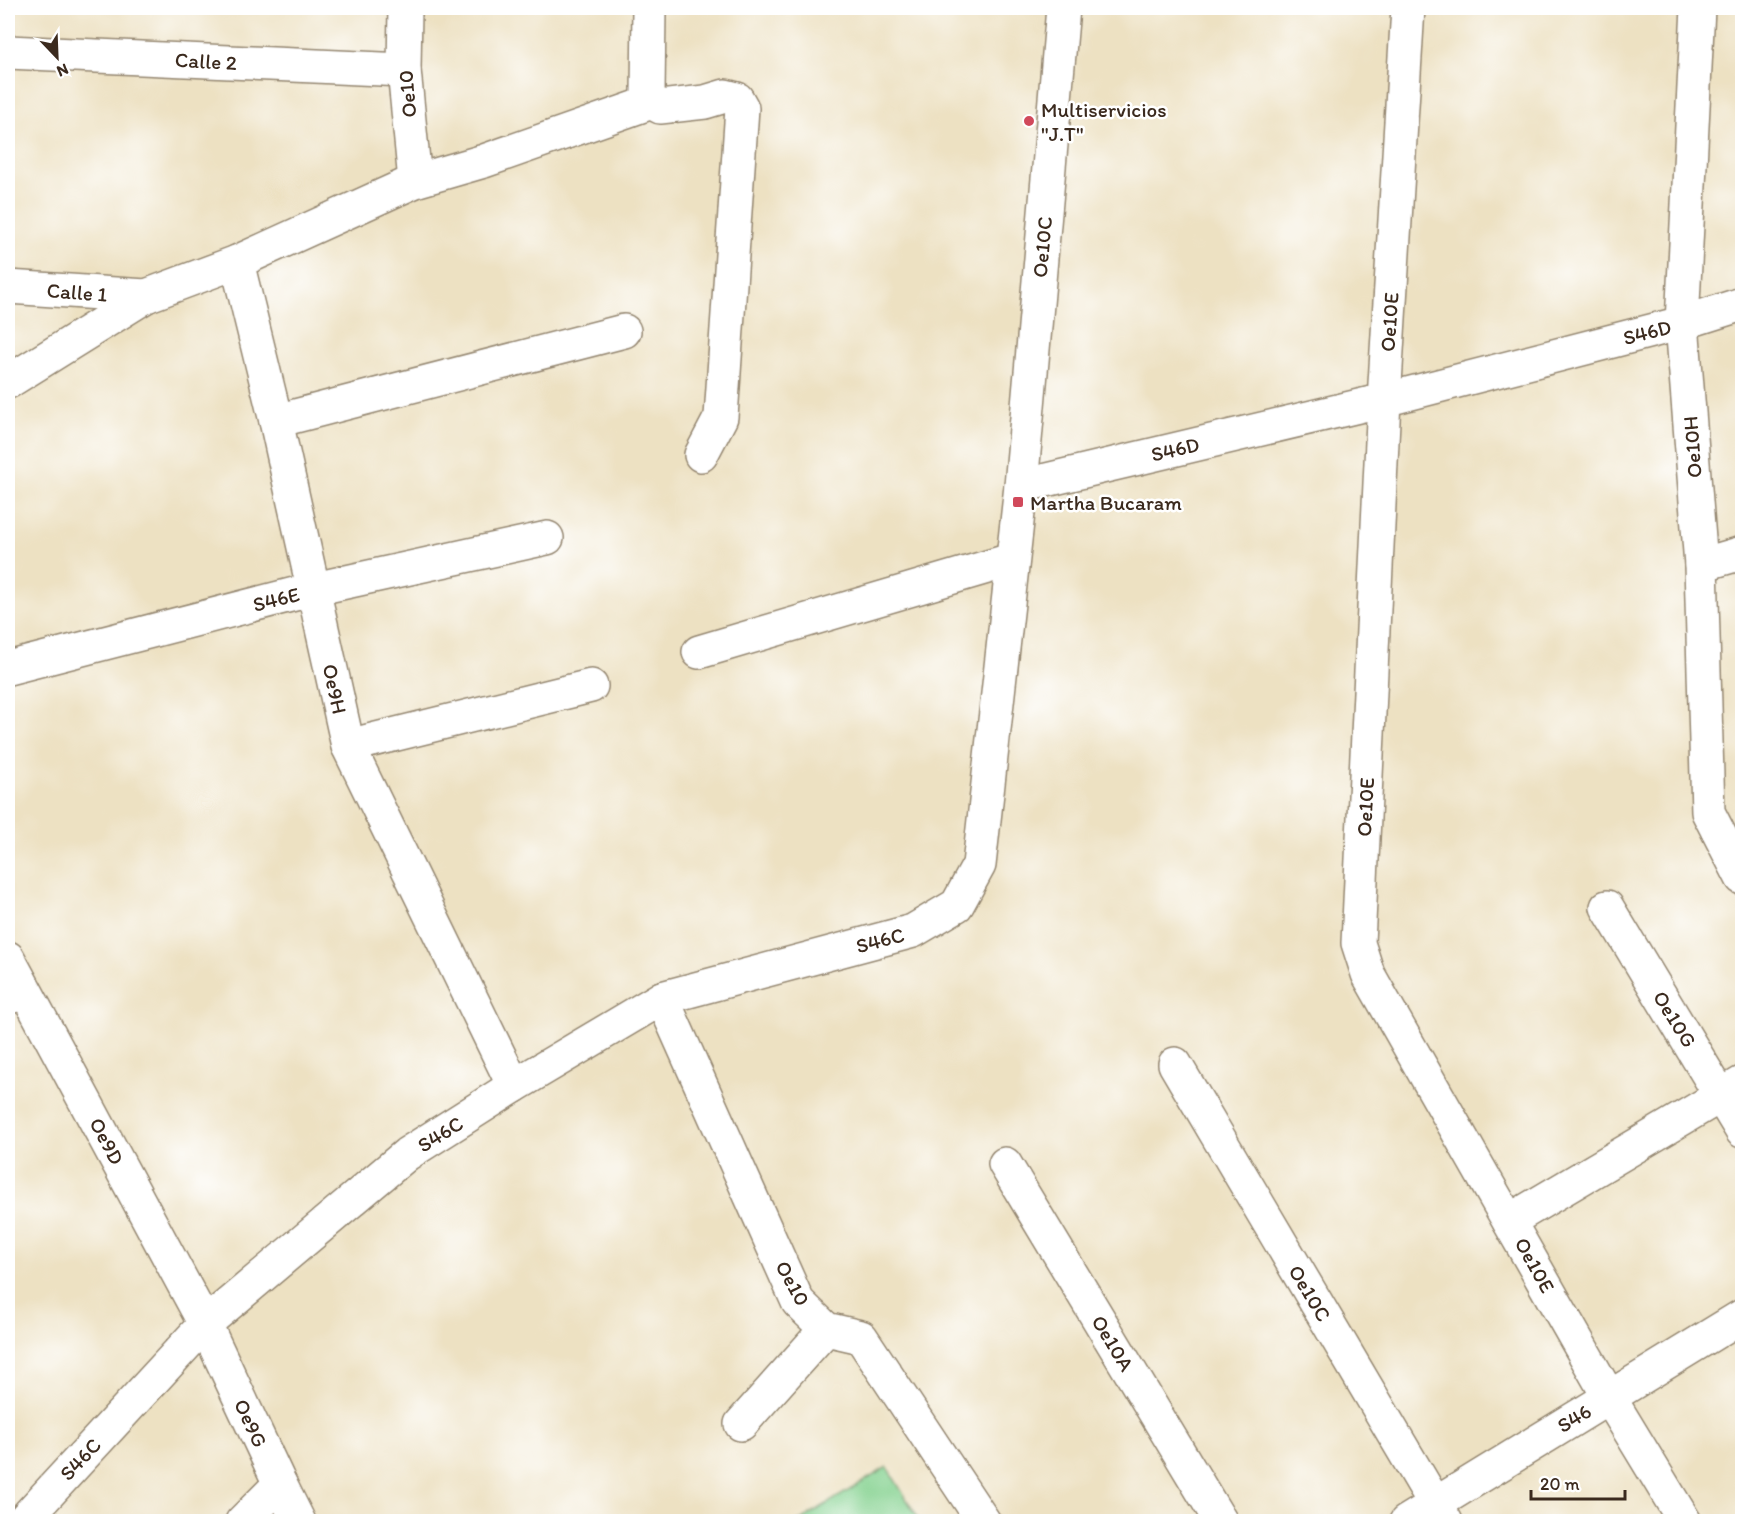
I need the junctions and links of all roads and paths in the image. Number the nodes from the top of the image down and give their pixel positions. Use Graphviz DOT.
graph roads {
  1 [pos="405,8"];
  2 [pos="649,8"];
  3 [pos="1063,8"];
  4 [pos="1408,8"];
  5 [pos="1698,8"];
  6 [pos="8,52"];
  7 [pos="404,70"];
  8 [pos="652,102"];
  9 [pos="415,181"];
  10 [pos="237,262"];
  11 [pos="8,287"];
  12 [pos="146,296"];
  13 [pos="1743,304"];
  14 [pos="1682,323"];
  15 [pos="624,331"];
  16 [pos="8,382"];
  17 [pos="1384,400"];
  18 [pos="276,421"];
  19 [pos="701,455"];
  20 [pos="1021,486"];
  21 [pos="547,538"];
  22 [pos="1743,553"];
  23 [pos="1011,560"];
  24 [pos="1701,565"];
  25 [pos="314,589"];
  26 [pos="699,652"];
  27 [pos="8,668"];
  28 [pos="591,686"];
  29 [pos="348,746"];
  30 [pos="1743,878"];
  31 [pos="1607,907"];
  32 [pos="8,958"];
  33 [pos="662,998"];
  34 [pos="19,1002"];
  35 [pos="1175,1064"];
  36 [pos="514,1086"];
  37 [pos="1732,1089"];
  38 [pos="1743,1131"];
  39 [pos="1005,1164"];
  40 [pos="1509,1221"];
  41 [pos="1743,1316"];
  42 [pos="205,1324"];
  43 [pos="826,1329"];
  44 [pos="1609,1397"];
  45 [pos="741,1424"];
  46 [pos="280,1484"];
  47 [pos="1440,1512"];
  48 [pos="22,1521"];
  49 [pos="242,1521"];
  50 [pos="299,1521"];
  51 [pos="984,1521"];
  52 [pos="1221,1521"];
  53 [pos="1406,1521"];
  54 [pos="1685,1521"];
  1 -- 7 [label="street, Oe10"];
  2 -- 8 [label="street"];
  3 -- 20 [label="street, Oe10C"];
  4 -- 17 [label="street, Oe10E"];
  5 -- 14 [label="street, Oe10H"];
  6 -- 7 [label="street, Calle 2"];
  7 -- 9 [label="street, Oe10"];
  8 -- 9 [label="street"];
  8 -- 19 [label="street"];
  9 -- 10 [label="street"];
  10 -- 12 [label="street"];
  10 -- 18 [label="street, Oe9H"];
  11 -- 12 [label="street, Calle 1"];
  12 -- 16 [label="street"];
  13 -- 14 [label="street, S46D"];
  14 -- 17 [label="street, S46D"];
  14 -- 24 [label="street, Oe10H"];
  15 -- 18 [label="street"];
  17 -- 20 [label="street, S46D"];
  17 -- 40 [label="street, Oe10E"];
  18 -- 25 [label="street, Oe9H"];
  20 -- 23 [label="street"];
  21 -- 25 [label="street, S46E"];
  22 -- 24 [label="street"];
  23 -- 26 [label="street"];
  23 -- 33 [label="street, S46C"];
  24 -- 30 [label="street, Oe10H"];
  25 -- 27 [label="street, S46E"];
  25 -- 29 [label="street, Oe9H"];
  28 -- 29 [label="street"];
  29 -- 36 [label="street, Oe9H"];
  31 -- 37 [label="street, Oe10G"];
  32 -- 34 [label="street, Oe9D"];
  33 -- 36 [label="street, S46C"];
  33 -- 43 [label="street, Oe10"];
  34 -- 42 [label="street, Oe9D"];
  35 -- 47 [label="street, Oe10C"];
  36 -- 42 [label="street, S46C"];
  37 -- 38 [label="street, Oe10G"];
  37 -- 40 [label="street"];
  39 -- 52 [label="street, Oe10A"];
  40 -- 44 [label="street, Oe10E"];
  41 -- 44 [label="street, S46"];
  42 -- 46 [label="street, Oe9G"];
  42 -- 48 [label="street, S46C"];
  43 -- 45 [label="street"];
  43 -- 51 [label="street"];
  44 -- 47 [label="street, S46"];
  44 -- 54 [label="street, Oe10E"];
  46 -- 49 [label="street"];
  46 -- 50 [label="street, Oe9G"];
  47 -- 53 [label="street, S46"];
}
